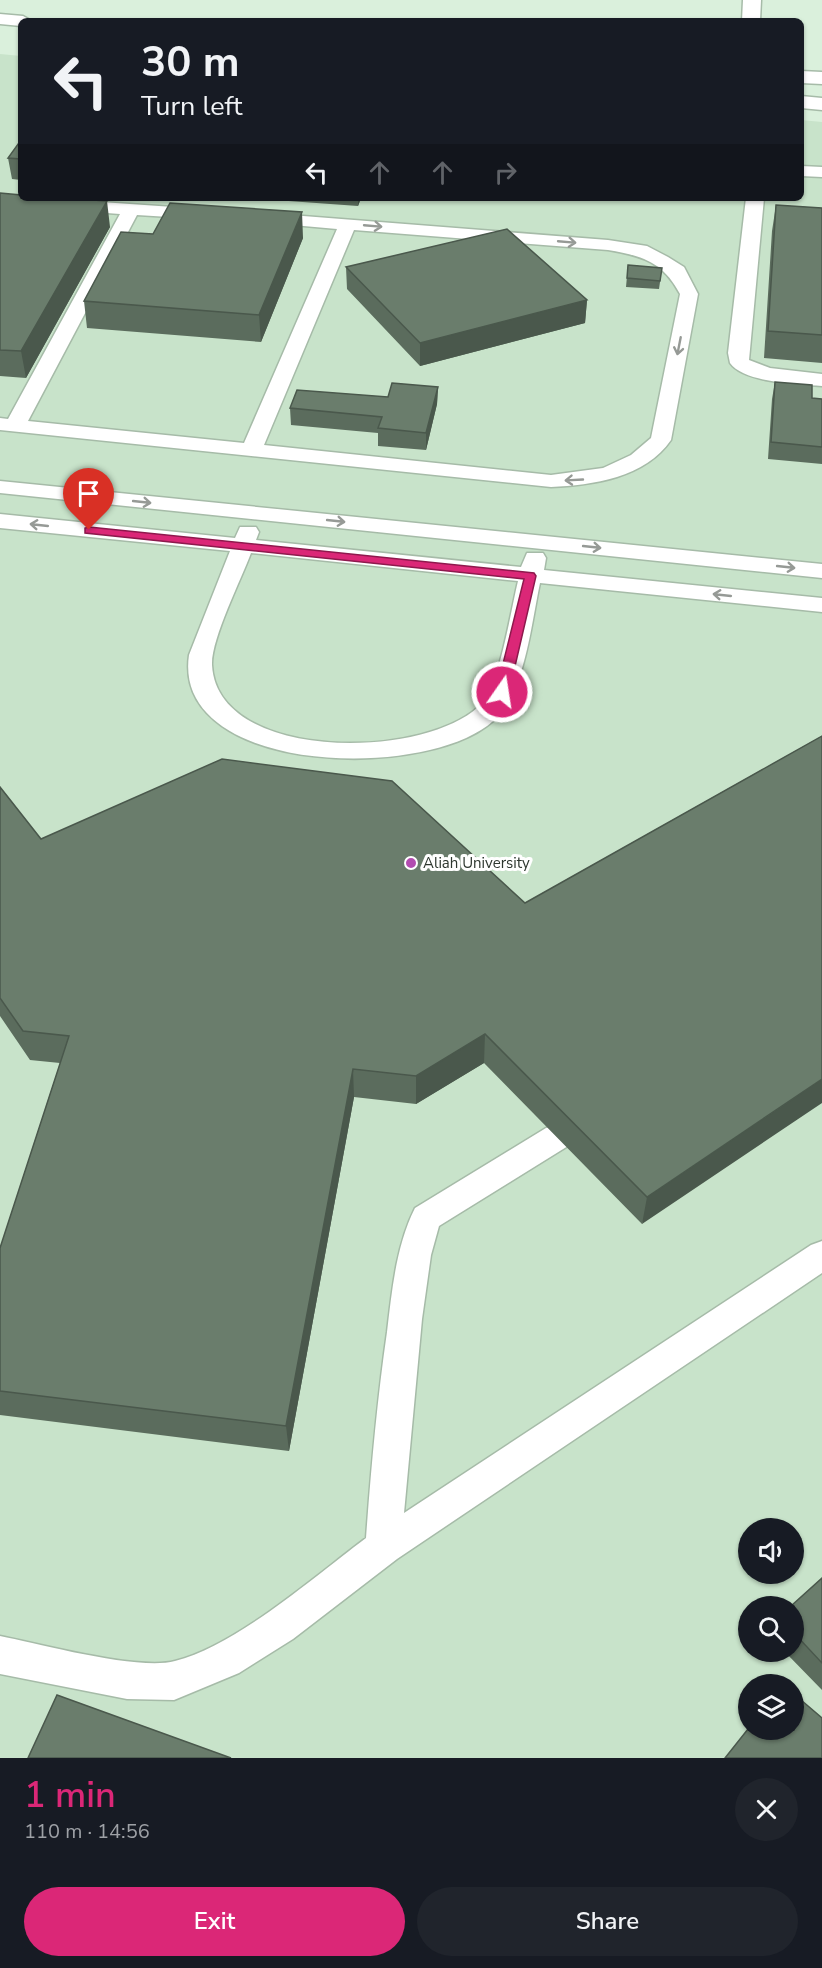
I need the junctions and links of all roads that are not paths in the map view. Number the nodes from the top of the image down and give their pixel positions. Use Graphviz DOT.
graph roads {
  1 [pos="752,0"];
  2 [pos="751,18"];
  3 [pos="0,19"];
  4 [pos="18,21"];
  5 [pos="804,77"];
  6 [pos="822,78"];
  7 [pos="804,102"];
  8 [pos="822,104"];
  9 [pos="804,171"];
  10 [pos="822,172"];
  11 [pos="0,200"];
  12 [pos="755,201"];
  13 [pos="131,209"];
  14 [pos="222,215"];
  15 [pos="245,217"];
  16 [pos="348,224"];
  17 [pos="822,380"];
  18 [pos="8,425"];
  19 [pos="251,450"];
  20 [pos="0,487"];
  21 [pos="254,513"];
  22 [pos="0,521"];
  23 [pos="538,542"];
  24 [pos="244,546"];
  25 [pos="822,571"];
  26 [pos="530,576"];
  27 [pos="822,605"];
  28 [pos="557,1137"];
  29 [pos="822,1255"];
  30 [pos="384,1547"];
  31 [pos="0,1655"];
  1 -- 2 [label="street"];
  3 -- 4 [label="street"];
  5 -- 6 [label="street"];
  7 -- 8 [label="street"];
  9 -- 10 [label="lane"];
  11 -- 13 [label="lane"];
  12 -- 17 [label="lane"];
  13 -- 14 [label="lane"];
  13 -- 18 [label="lane"];
  15 -- 16 [label="lane"];
  16 -- 19 [label="lane"];
  16 -- 19 [label="lane, one-way"];
  18 -- 19 [label="lane"];
  20 -- 21 [label="lane, one-way"];
  21 -- 23 [label="lane, one-way"];
  21 -- 24 [label="lane"];
  24 -- 22 [label="lane, one-way"];
  23 -- 25 [label="lane, one-way"];
  23 -- 26 [label="lane"];
  24 -- 26 [label="lane"];
  24 -- 26 [label="lane"];
  27 -- 26 [label="lane, one-way"];
  28 -- 30 [label="lane"];
  29 -- 30 [label="lane"];
  30 -- 31 [label="lane"];
}
